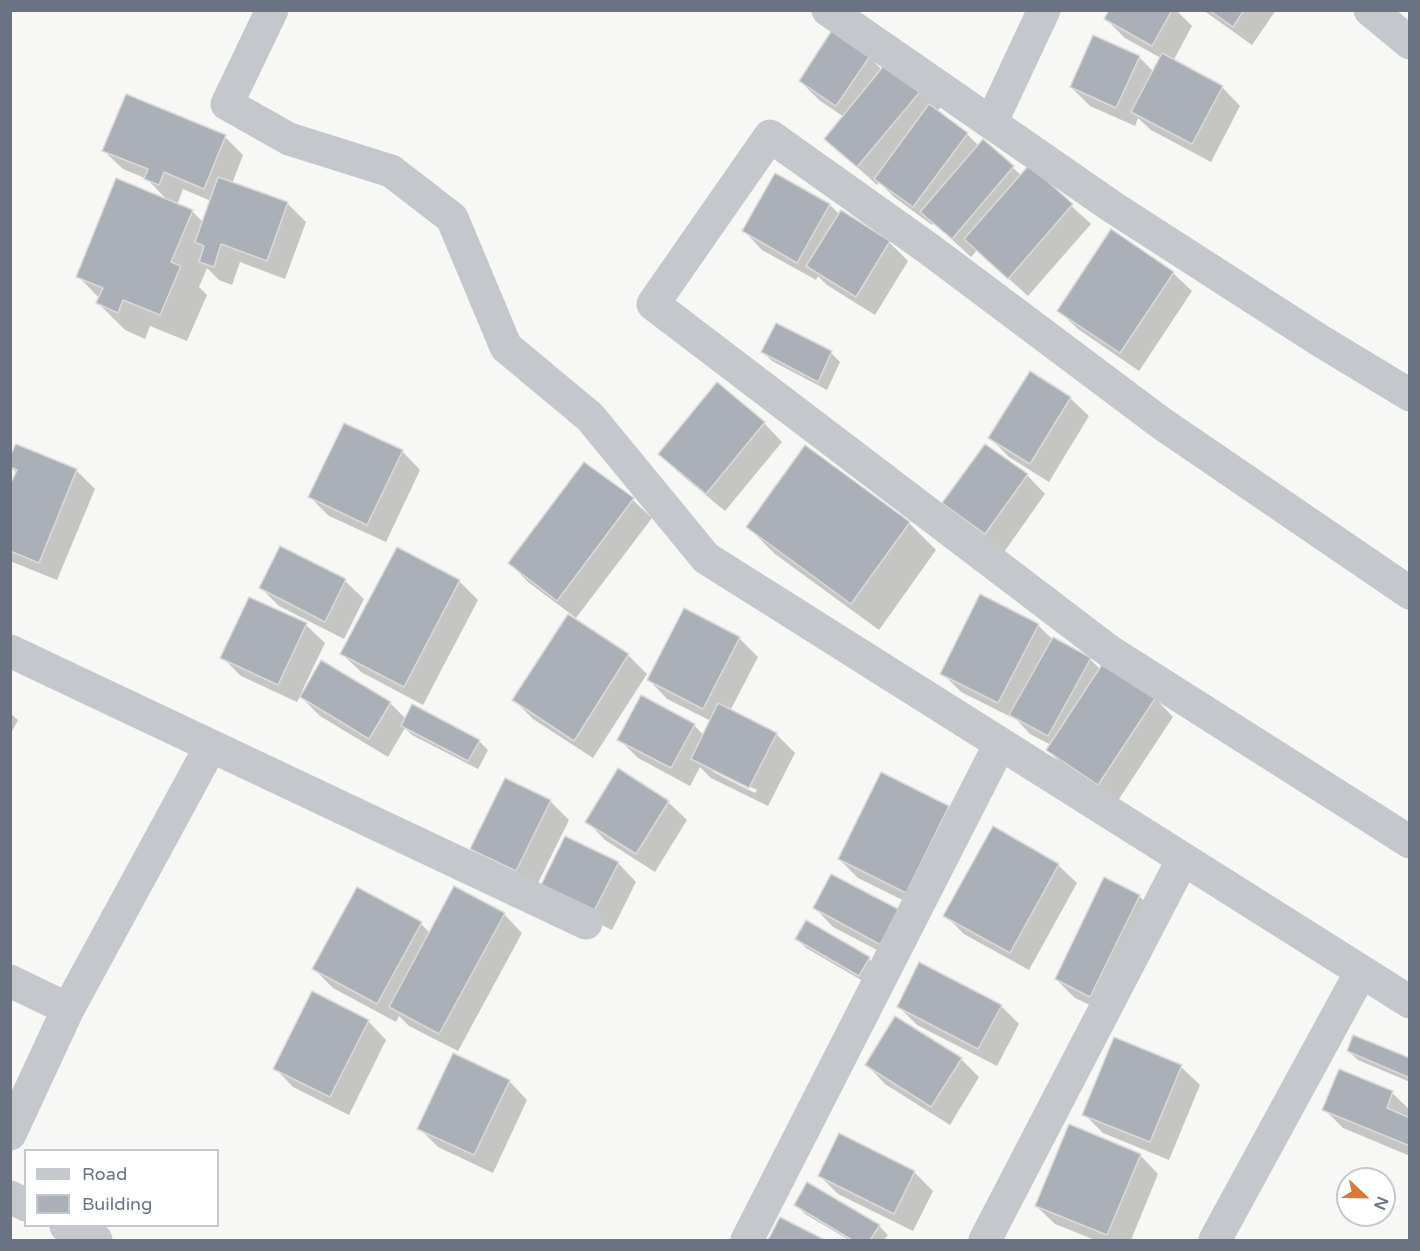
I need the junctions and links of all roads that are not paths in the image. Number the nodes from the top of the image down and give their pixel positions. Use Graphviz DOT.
graph roads {
  1 [pos="272,10"];
  2 [pos="828,10"];
  3 [pos="1044,10"];
  4 [pos="1370,10"];
  5 [pos="1410,43"];
  6 [pos="991,123"];
  7 [pos="1410,395"];
  8 [pos="1410,593"];
  9 [pos="10,651"];
  10 [pos="1000,744"];
  11 [pos="211,746"];
  12 [pos="1410,842"];
  13 [pos="1183,859"];
  14 [pos="586,923"];
  15 [pos="1361,972"];
  16 [pos="10,981"];
  17 [pos="1410,1002"];
  18 [pos="68,1009"];
  19 [pos="10,1134"];
  20 [pos="10,1197"];
  21 [pos="24,1204"];
  22 [pos="68,1227"];
  23 [pos="96,1240"];
  24 [pos="747,1240"];
  25 [pos="985,1240"];
  26 [pos="1215,1240"];
  1 -- 10 [label="street"];
  2 -- 6 [label="street"];
  3 -- 6 [label="street"];
  4 -- 5 [label="street"];
  6 -- 7 [label="street"];
  8 -- 12 [label="street"];
  9 -- 11 [label="street"];
  10 -- 13 [label="street"];
  10 -- 24 [label="street"];
  11 -- 14 [label="street"];
  11 -- 18 [label="street"];
  13 -- 15 [label="street"];
  13 -- 25 [label="street"];
  15 -- 17 [label="street"];
  15 -- 26 [label="street"];
  16 -- 18 [label="street"];
  18 -- 19 [label="street"];
  20 -- 21 [label="street"];
  22 -- 23 [label="street"];
}
